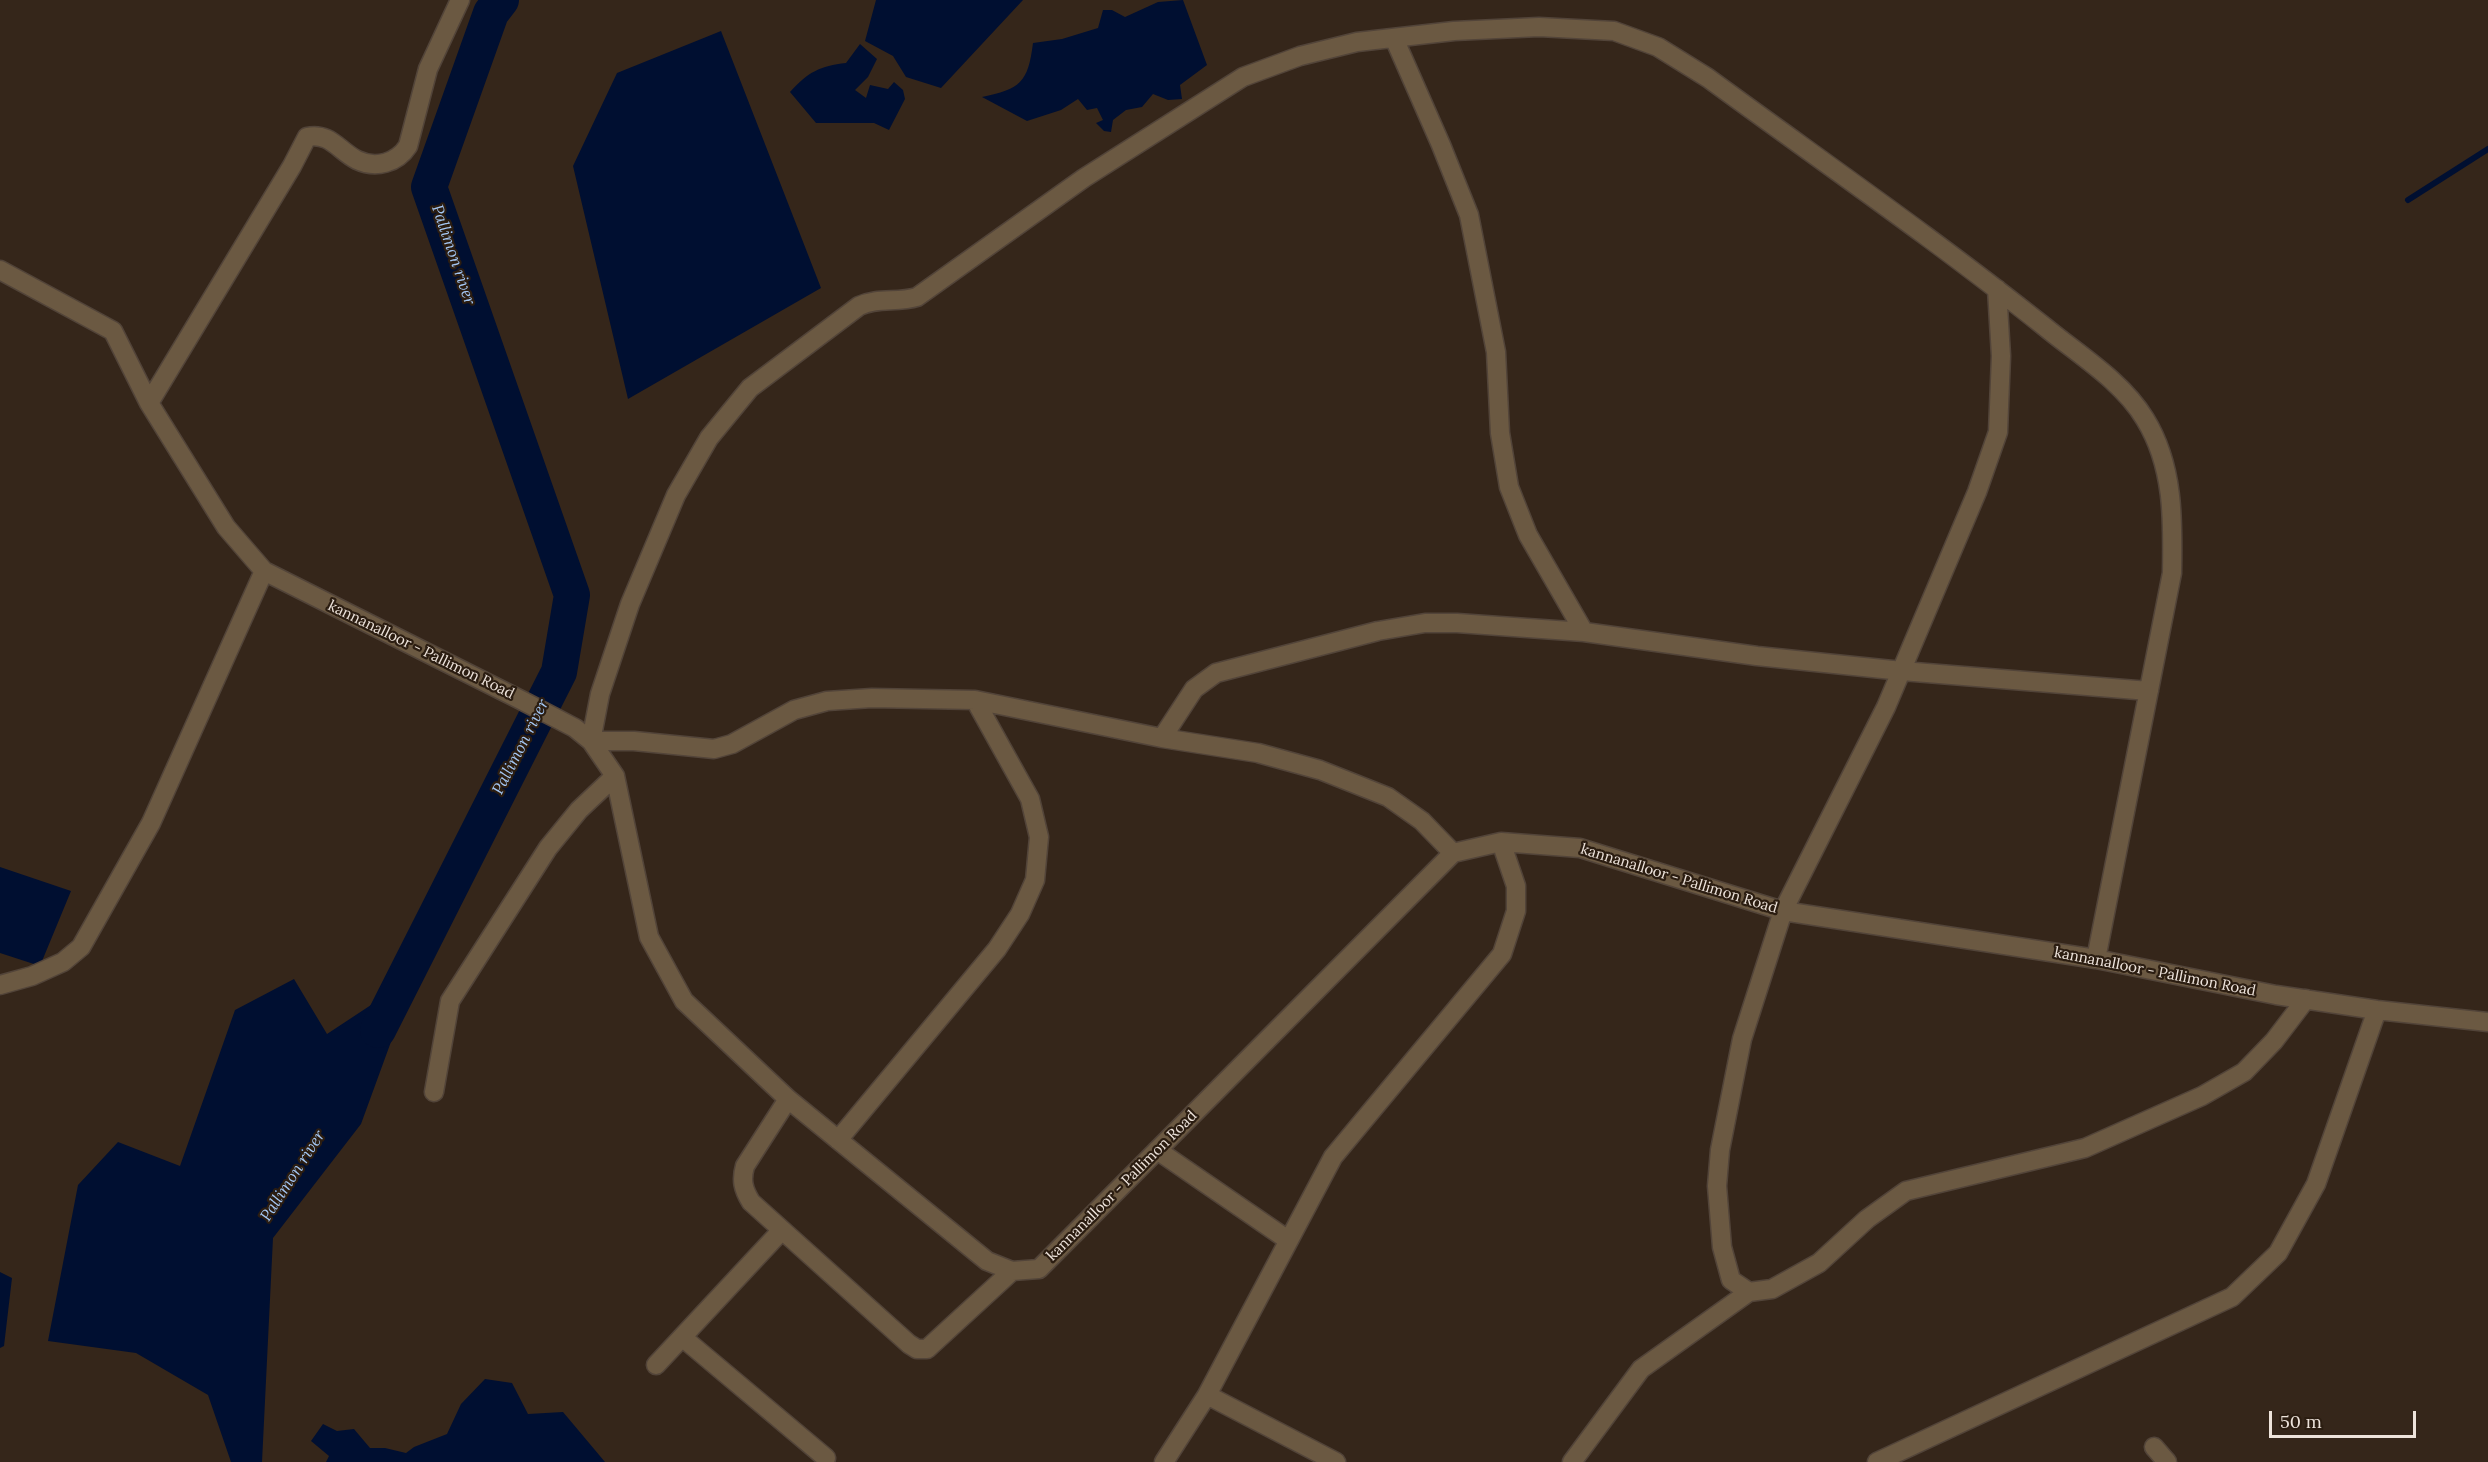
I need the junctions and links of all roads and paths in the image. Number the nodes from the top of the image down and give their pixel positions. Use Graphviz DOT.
graph roads {
  1 [pos="460,0"];
  2 [pos="1394,38"];
  3 [pos="0,270"];
  4 [pos="1997,289"];
  5 [pos="149,403"];
  6 [pos="264,571"];
  7 [pos="1584,632"];
  8 [pos="1902,671"];
  9 [pos="2149,691"];
  10 [pos="975,700"];
  11 [pos="1162,738"];
  12 [pos="591,741"];
  13 [pos="615,776"];
  14 [pos="1501,842"];
  15 [pos="1453,853"];
  16 [pos="1783,911"];
  17 [pos="2096,959"];
  18 [pos="0,985"];
  19 [pos="2306,999"];
  20 [pos="2376,1011"];
  21 [pos="2488,1022"];
  22 [pos="434,1092"];
  23 [pos="788,1099"];
  24 [pos="838,1140"];
  25 [pos="1157,1150"];
  26 [pos="782,1230"];
  27 [pos="1288,1240"];
  28 [pos="1012,1271"];
  29 [pos="1749,1292"];
  30 [pos="682,1336"];
  31 [pos="656,1365"];
  32 [pos="1207,1395"];
  33 [pos="2154,1447"];
  34 [pos="826,1458"];
  35 [pos="1164,1462"];
  36 [pos="1336,1462"];
  37 [pos="1572,1462"];
  38 [pos="1877,1462"];
  39 [pos="2167,1462"];
  1 -- 5 [label="street"];
  2 -- 4 [label="street"];
  2 -- 7 [label="street"];
  2 -- 12 [label="street"];
  3 -- 5 [label="street, kannanalloor - Pallimon Road"];
  4 -- 8 [label="street"];
  4 -- 9 [label="street"];
  5 -- 6 [label="street, kannanalloor - Pallimon Road"];
  6 -- 12 [label="street, kannanalloor - Pallimon Road"];
  6 -- 18 [label="street"];
  7 -- 8 [label="street"];
  7 -- 11 [label="street"];
  8 -- 9 [label="street"];
  8 -- 16 [label="street"];
  9 -- 17 [label="street"];
  10 -- 11 [label="street"];
  10 -- 12 [label="street"];
  10 -- 24 [label="street"];
  11 -- 15 [label="street"];
  12 -- 13 [label="street, kannanalloor - Pallimon Road"];
  13 -- 22 [label="street"];
  13 -- 23 [label="street, kannanalloor - Pallimon Road"];
  14 -- 15 [label="street, kannanalloor - Pallimon Road"];
  14 -- 16 [label="street, kannanalloor - Pallimon Road"];
  14 -- 27 [label="street"];
  15 -- 25 [label="street, kannanalloor - Pallimon Road"];
  16 -- 17 [label="street, kannanalloor - Pallimon Road"];
  16 -- 29 [label="street"];
  17 -- 19 [label="street, kannanalloor - Pallimon Road"];
  19 -- 20 [label="street, kannanalloor - Pallimon Road"];
  19 -- 29 [label="street"];
  20 -- 21 [label="street, kannanalloor - Pallimon Road"];
  20 -- 38 [label="street"];
  23 -- 24 [label="street, kannanalloor - Pallimon Road"];
  23 -- 26 [label="street"];
  24 -- 28 [label="street, kannanalloor - Pallimon Road"];
  25 -- 27 [label="street"];
  25 -- 28 [label="street, kannanalloor - Pallimon Road"];
  26 -- 28 [label="street"];
  26 -- 30 [label="street"];
  27 -- 32 [label="street"];
  29 -- 37 [label="street"];
  30 -- 31 [label="street"];
  30 -- 34 [label="street"];
  32 -- 35 [label="street"];
  32 -- 36 [label="street"];
  33 -- 39 [label="street"];
}
